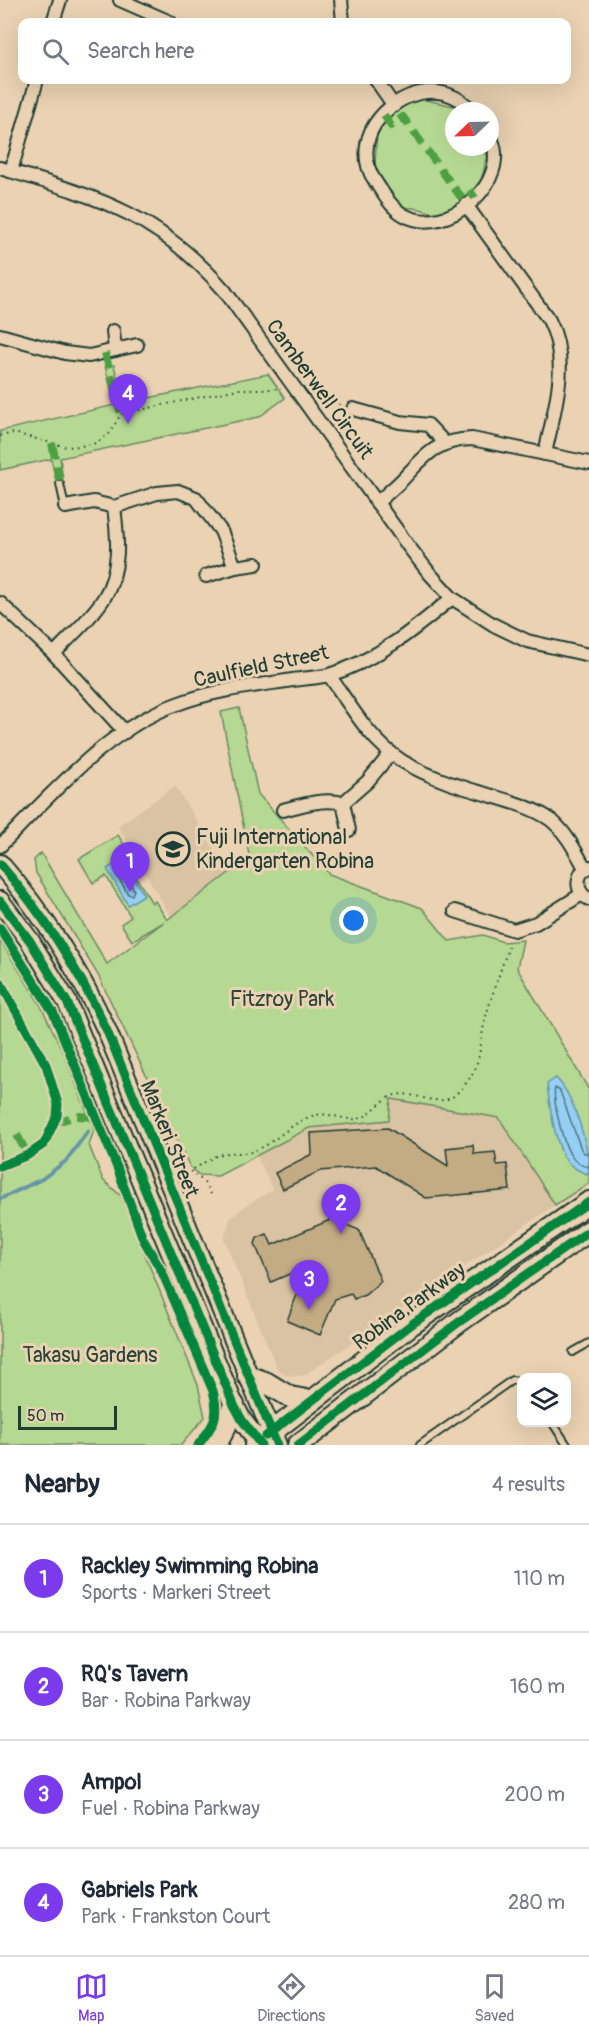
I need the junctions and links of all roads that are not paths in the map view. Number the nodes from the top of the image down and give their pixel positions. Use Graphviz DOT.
graph roads {
  1 [pos="60,0"];
  2 [pos="120,0"];
  3 [pos="341,0"];
  4 [pos="54,18"];
  5 [pos="161,18"];
  6 [pos="343,18"];
  7 [pos="36,84"];
  8 [pos="379,84"];
  9 [pos="464,102"];
  10 [pos="394,106"];
  11 [pos="495,156"];
  12 [pos="6,169"];
  13 [pos="466,205"];
  14 [pos="113,331"];
  15 [pos="0,335"];
  16 [pos="137,345"];
  17 [pos="115,350"];
  18 [pos="353,409"];
  19 [pos="445,442"];
  20 [pos="545,454"];
  21 [pos="589,464"];
  22 [pos="60,484"];
  23 [pos="377,502"];
  24 [pos="65,507"];
  25 [pos="114,507"];
  26 [pos="256,564"];
  27 [pos="235,567"];
  28 [pos="206,576"];
  29 [pos="452,598"];
  30 [pos="2,608"];
  31 [pos="54,654"];
  32 [pos="589,655"];
  33 [pos="329,675"];
  34 [pos="125,732"];
  35 [pos="391,753"];
  36 [pos="343,803"];
  37 [pos="283,810"];
  38 [pos="350,830"];
  39 [pos="0,846"];
  40 [pos="0,864"];
  41 [pos="587,868"];
  42 [pos="585,897"];
  43 [pos="0,901"];
  44 [pos="455,911"];
  45 [pos="589,1202"];
  46 [pos="589,1232"];
  47 [pos="589,1342"];
  48 [pos="573,1352"];
  49 [pos="248,1376"];
  50 [pos="517,1381"];
  51 [pos="312,1401"];
  52 [pos="234,1405"];
  53 [pos="555,1427"];
  54 [pos="265,1442"];
  55 [pos="216,1445"];
  56 [pos="298,1445"];
  57 [pos="420,1445"];
  58 [pos="567,1445"];
  1 -- 4 [label="street"];
  2 -- 5 [label="street"];
  3 -- 6 [label="street"];
  7 -- 12 [label="street"];
  8 -- 10 [label="street"];
  9 -- 10 [label="street"];
  10 -- 13 [label="street"];
  11 -- 13 [label="street"];
  12 -- 23 [label="street, Camberwell Circuit"];
  13 -- 20 [label="street"];
  14 -- 17 [label="street"];
  15 -- 17 [label="street"];
  16 -- 17 [label="street"];
  18 -- 19 [label="street"];
  19 -- 20 [label="street"];
  19 -- 23 [label="street"];
  20 -- 21 [label="street"];
  22 -- 24 [label="lane"];
  23 -- 29 [label="street, Camberwell Circuit"];
  24 -- 25 [label="street"];
  25 -- 27 [label="street"];
  25 -- 31 [label="street"];
  26 -- 27 [label="street"];
  27 -- 28 [label="street"];
  29 -- 32 [label="street, Camberwell Circuit"];
  29 -- 33 [label="street, Caulfield Street"];
  30 -- 31 [label="street"];
  31 -- 34 [label="street"];
  33 -- 34 [label="street, Caulfield Street"];
  33 -- 35 [label="street"];
  34 -- 39 [label="street, Caulfield Street"];
  35 -- 36 [label="street"];
  35 -- 41 [label="street"];
  36 -- 37 [label="street"];
  36 -- 38 [label="street"];
  40 -- 49 [label="main road, Markeri Street"];
  41 -- 42 [label="street"];
  42 -- 44 [label="street"];
  43 -- 52 [label="main road, Markeri Street"];
  45 -- 51 [label="main road, Robina Parkway"];
  46 -- 56 [label="main road, Robina Parkway"];
  47 -- 48 [label="lane"];
  49 -- 51 [label="main road"];
  49 -- 54 [label="main road, Markeri Street"];
  50 -- 57 [label="lane"];
  51 -- 54 [label="main road, Robina Parkway"];
  52 -- 54 [label="main road, Markeri Street"];
  52 -- 55 [label="main road"];
  53 -- 58 [label="lane"];
}
